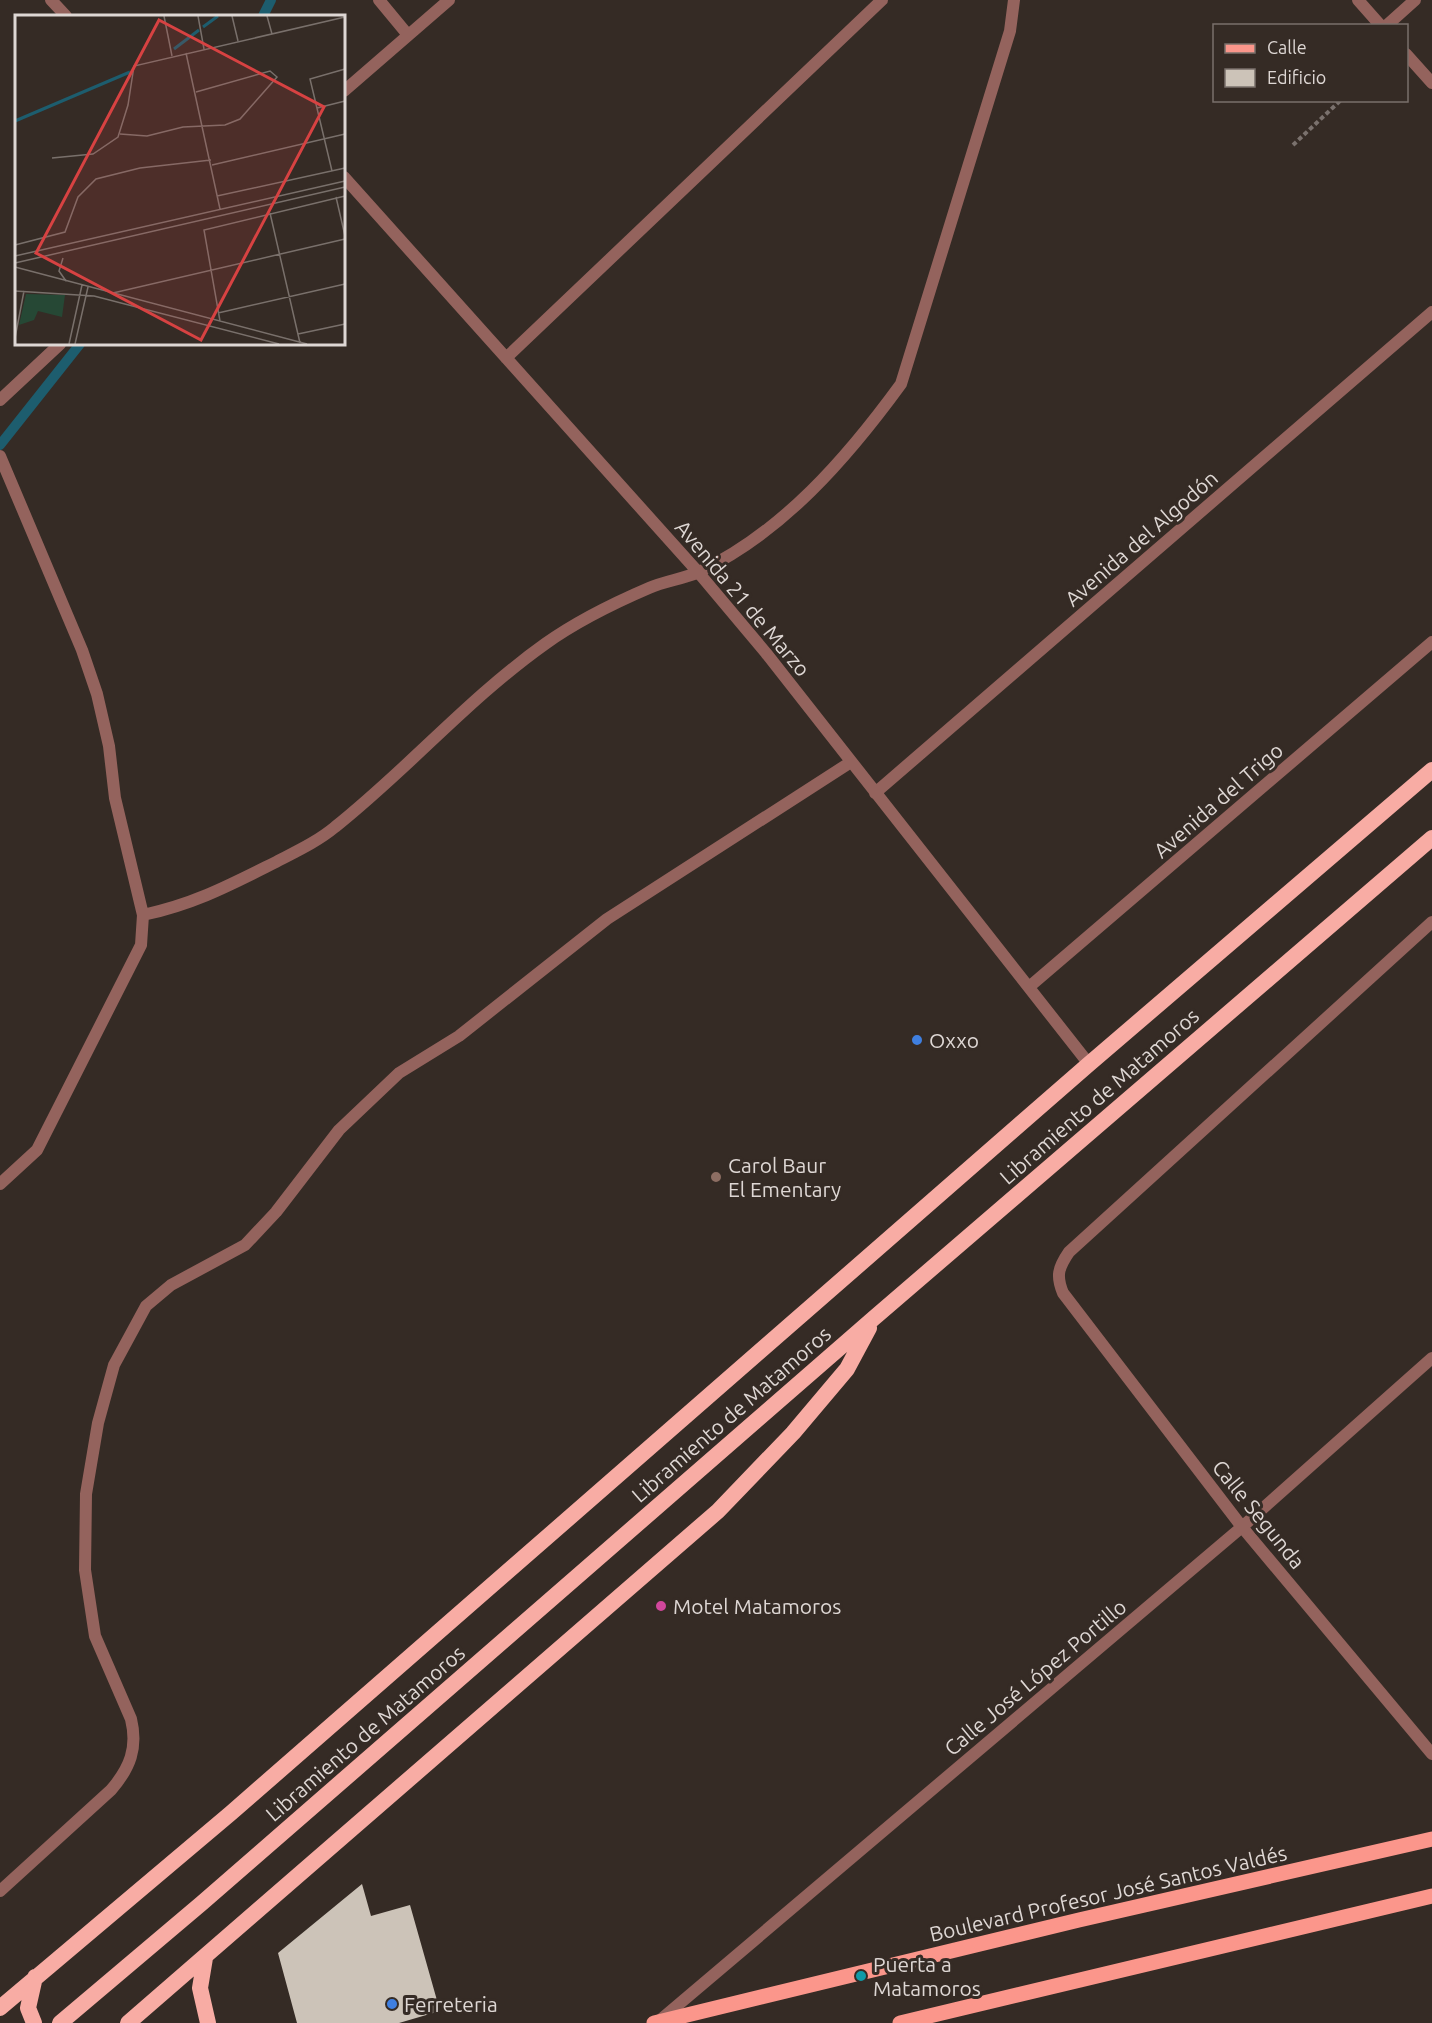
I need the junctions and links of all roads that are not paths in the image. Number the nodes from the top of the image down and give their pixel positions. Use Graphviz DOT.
graph roads {
  1 [pos="51,0"];
  2 [pos="379,0"];
  3 [pos="449,0"];
  4 [pos="882,0"];
  5 [pos="1014,0"];
  6 [pos="1358,0"];
  7 [pos="1415,0"];
  8 [pos="65,15"];
  9 [pos="1379,24"];
  10 [pos="1388,24"];
  11 [pos="408,35"];
  12 [pos="1408,55"];
  13 [pos="1432,83"];
  14 [pos="345,90"];
  15 [pos="345,178"];
  16 [pos="1432,312"];
  17 [pos="59,345"];
  18 [pos="506,358"];
  19 [pos="3,397"];
  20 [pos="0,456"];
  21 [pos="698,572"];
  22 [pos="1432,642"];
  23 [pos="851,762"];
  24 [pos="1432,771"];
  25 [pos="875,794"];
  26 [pos="1432,838"];
  27 [pos="143,915"];
  28 [pos="1432,922"];
  29 [pos="1029,987"];
  30 [pos="1089,1064"];
  31 [pos="0,1184"];
  32 [pos="874,1318"];
  33 [pos="1432,1358"];
  34 [pos="1242,1527"];
  35 [pos="1432,1754"];
  36 [pos="1432,1839"];
  37 [pos="0,1891"];
  38 [pos="1432,1896"];
  39 [pos="205,1958"];
  40 [pos="35,1977"];
  41 [pos="0,2008"];
  42 [pos="656,2022"];
  43 [pos="34,2023"];
  44 [pos="60,2023"];
  45 [pos="128,2023"];
  46 [pos="208,2023"];
  47 [pos="900,2023"];
  1 -- 8 [label="street"];
  2 -- 11 [label="street"];
  3 -- 11 [label="street"];
  4 -- 18 [label="street"];
  5 -- 21 [label="street"];
  6 -- 9 [label="street"];
  7 -- 10 [label="street"];
  11 -- 14 [label="street"];
  12 -- 13 [label="street"];
  15 -- 18 [label="street, Avenida 21 de Marzo"];
  16 -- 25 [label="street, Avenida del Algodón"];
  17 -- 19 [label="street"];
  18 -- 21 [label="street, Avenida 21 de Marzo"];
  20 -- 27 [label="street"];
  21 -- 23 [label="street, Avenida 21 de Marzo"];
  21 -- 27 [label="street"];
  22 -- 29 [label="street, Avenida del Trigo"];
  23 -- 25 [label="street, Avenida 21 de Marzo"];
  23 -- 37 [label="street"];
  24 -- 30 [label="highway"];
  25 -- 29 [label="street, Avenida 21 de Marzo"];
  26 -- 32 [label="highway, Libramiento de Matamoros"];
  27 -- 31 [label="street"];
  28 -- 34 [label="street, Calle Segunda"];
  29 -- 30 [label="street, Avenida 21 de Marzo"];
  30 -- 40 [label="highway"];
  32 -- 39 [label="highway"];
  32 -- 44 [label="highway, Libramiento de Matamoros"];
  33 -- 34 [label="street, Calle José López Portillo"];
  34 -- 35 [label="street, Calle Segunda"];
  34 -- 42 [label="street, Calle José López Portillo"];
  36 -- 42 [label="main road, Boulevard Profesor José Santos Valdés"];
  38 -- 47 [label="main road"];
  39 -- 45 [label="highway"];
  39 -- 46 [label="highway"];
  40 -- 41 [label="highway"];
  40 -- 43 [label="highway"];
}
